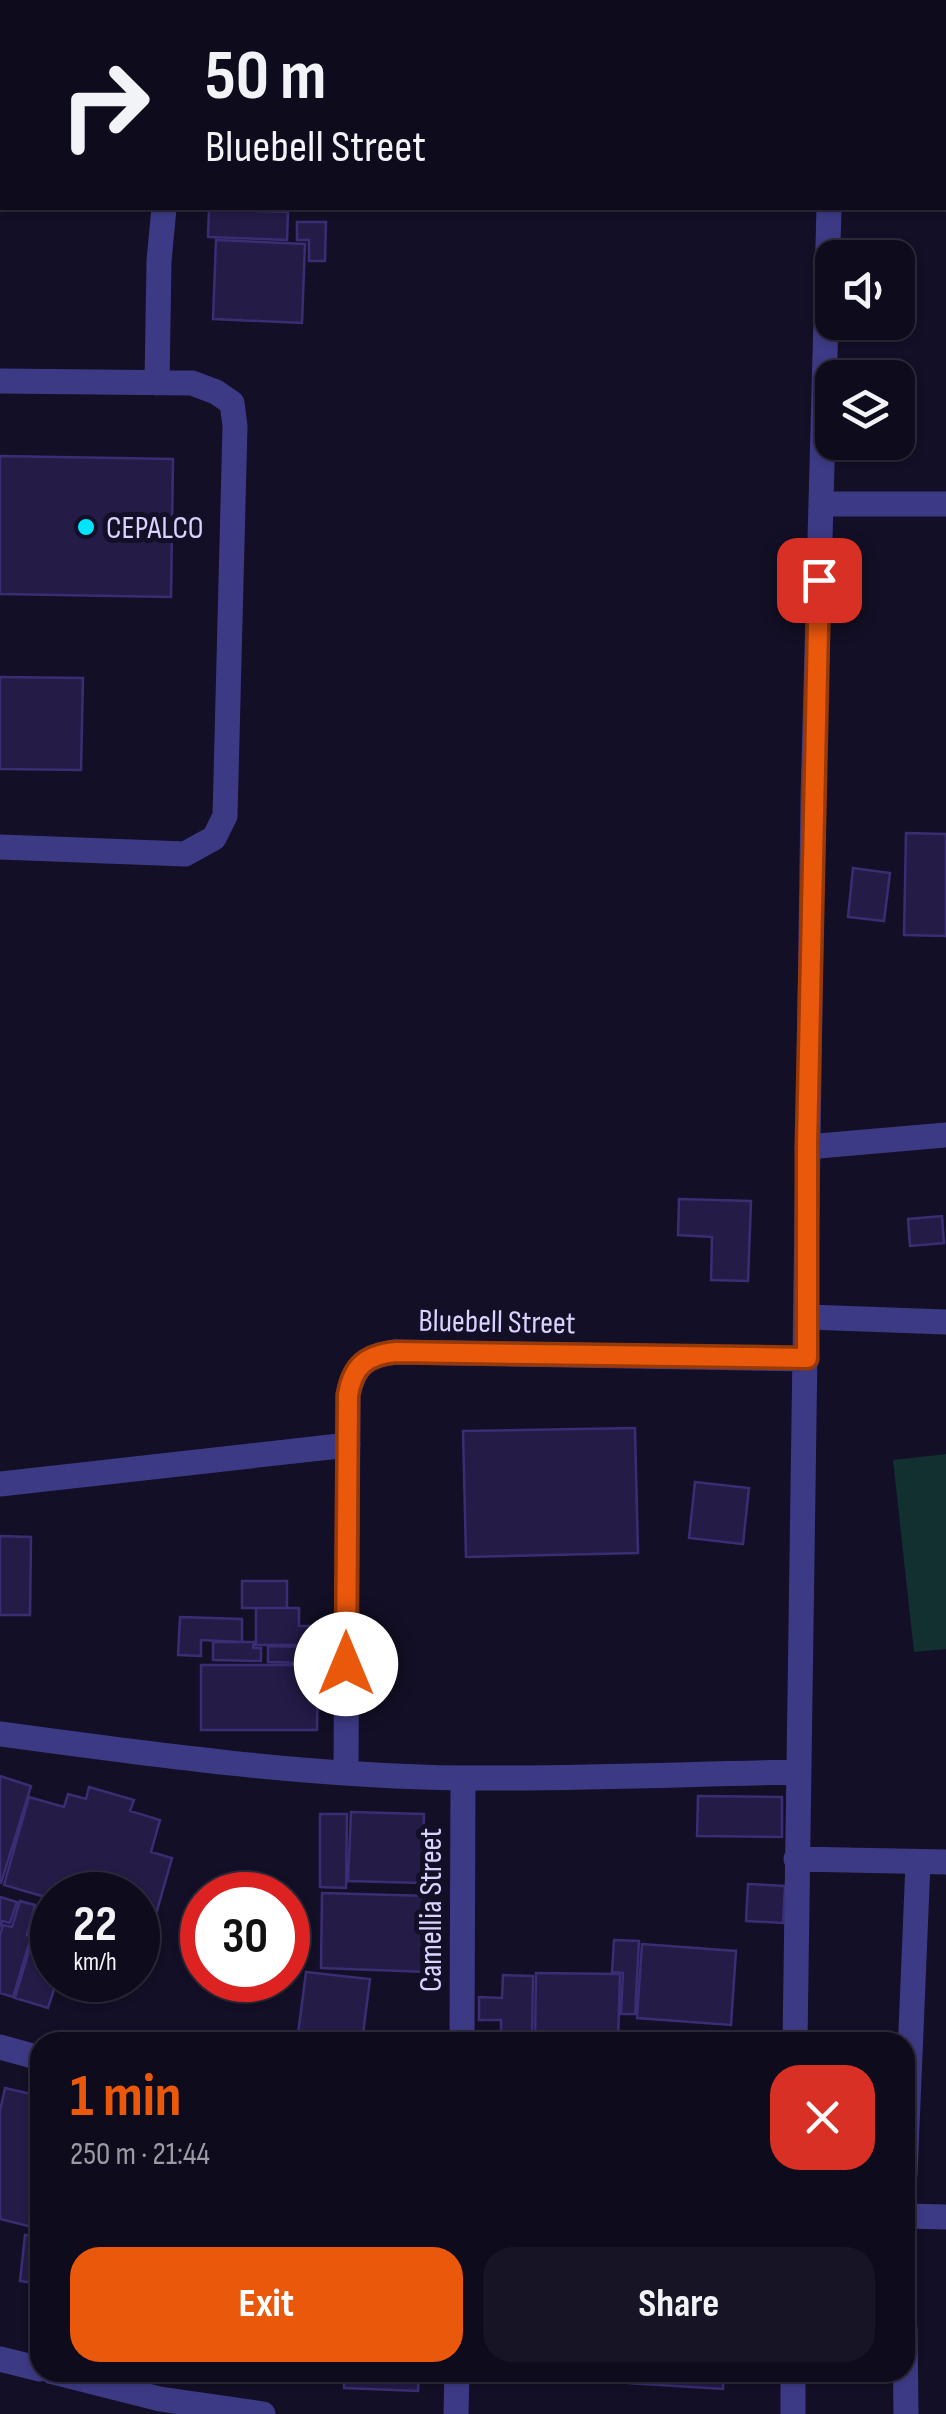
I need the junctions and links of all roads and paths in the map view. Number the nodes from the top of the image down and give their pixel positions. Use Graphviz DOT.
graph roads {
  1 [pos="164,210"];
  2 [pos="828,210"];
  3 [pos="0,380"];
  4 [pos="157,383"];
  5 [pos="822,504"];
  6 [pos="946,504"];
  7 [pos="0,848"];
  8 [pos="946,1135"];
  9 [pos="807,1146"];
  10 [pos="807,1316"];
  11 [pos="946,1322"];
  12 [pos="807,1358"];
  13 [pos="348,1446"];
  14 [pos="0,1484"];
  15 [pos="0,1734"];
  16 [pos="799,1772"];
  17 [pos="346,1773"];
  18 [pos="463,1778"];
  19 [pos="796,1860"];
  20 [pos="946,1862"];
  21 [pos="918,1863"];
  22 [pos="462,2032"];
  23 [pos="795,2032"];
  24 [pos="911,2032"];
  25 [pos="0,2047"];
  26 [pos="30,2055"];
  27 [pos="915,2216"];
  28 [pos="946,2217"];
  29 [pos="0,2359"];
  30 [pos="30,2366"];
  31 [pos="93,2382"];
  32 [pos="457,2382"];
  33 [pos="794,2382"];
  34 [pos="906,2382"];
  35 [pos="263,2414"];
  36 [pos="456,2414"];
  37 [pos="793,2414"];
  38 [pos="906,2414"];
  1 -- 4 [label="street"];
  2 -- 5 [label="street"];
  3 -- 4 [label="street"];
  4 -- 7 [label="street"];
  5 -- 6 [label="street"];
  5 -- 9 [label="street"];
  8 -- 9 [label="street"];
  9 -- 10 [label="street"];
  10 -- 11 [label="street"];
  10 -- 12 [label="street"];
  12 -- 13 [label="street, Bluebell Street"];
  12 -- 16 [label="street"];
  13 -- 14 [label="street"];
  13 -- 17 [label="street, Bluebell Street"];
  15 -- 17 [label="street"];
  16 -- 18 [label="street"];
  16 -- 19 [label="street"];
  17 -- 18 [label="street"];
  18 -- 22 [label="street, Camellia Street"];
  19 -- 21 [label="street"];
  19 -- 23 [label="street"];
  20 -- 21 [label="street"];
  21 -- 24 [label="street"];
  25 -- 26 [label="street"];
  27 -- 28 [label="street"];
  29 -- 30 [label="street"];
  31 -- 35 [label="street"];
  32 -- 36 [label="street"];
  33 -- 37 [label="street"];
  34 -- 38 [label="street"];
}
